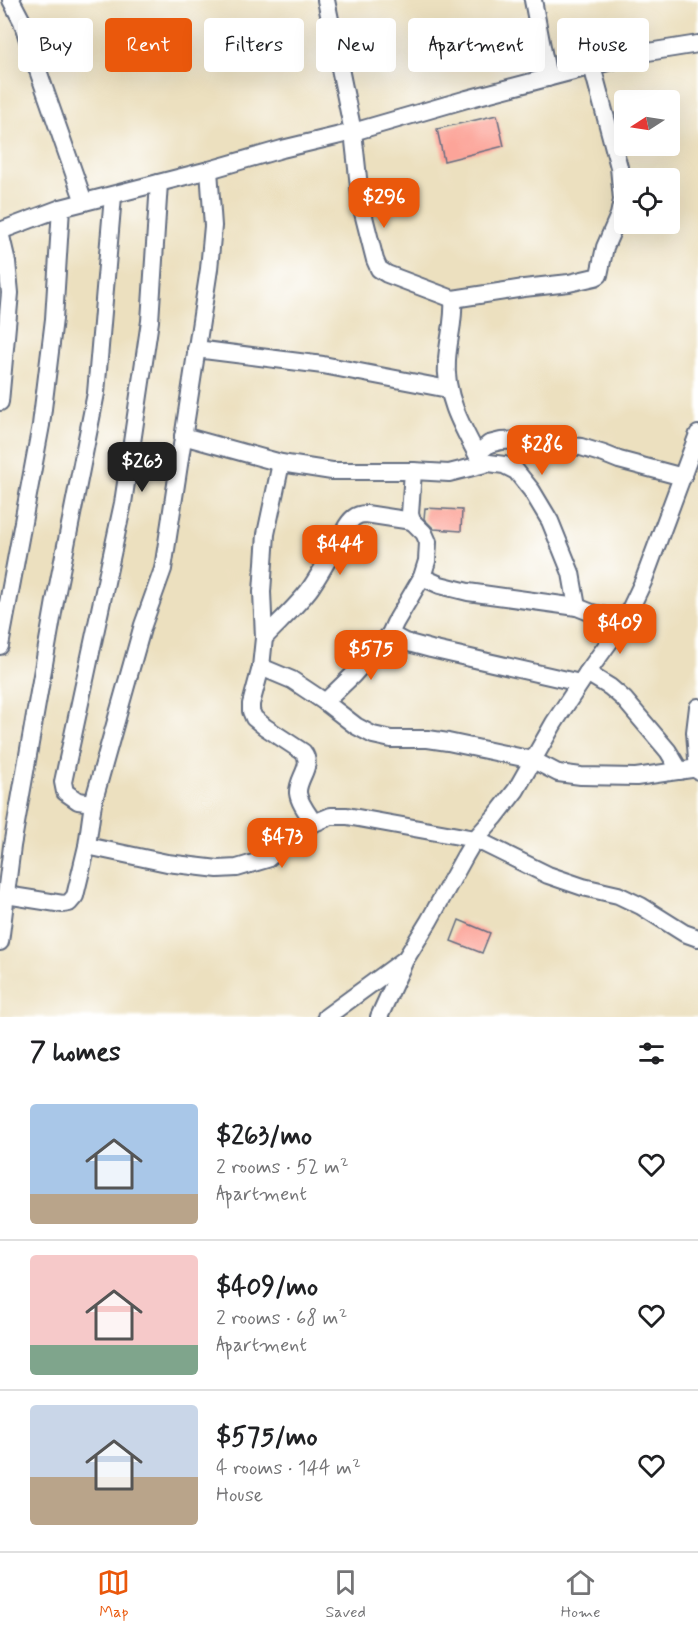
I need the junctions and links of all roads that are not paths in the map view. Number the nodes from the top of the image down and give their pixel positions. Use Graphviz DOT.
graph roads {
  1 [pos="11,0"];
  2 [pos="326,0"];
  3 [pos="532,0"];
  4 [pos="698,44"];
  5 [pos="649,52"];
  6 [pos="570,72"];
  7 [pos="594,72"];
  8 [pos="548,78"];
  9 [pos="353,132"];
  10 [pos="209,170"];
  11 [pos="159,183"];
  12 [pos="113,196"];
  13 [pos="84,202"];
  14 [pos="62,208"];
  15 [pos="0,231"];
  16 [pos="453,299"];
  17 [pos="196,350"];
  18 [pos="448,389"];
  19 [pos="0,402"];
  20 [pos="698,434"];
  21 [pos="183,436"];
  22 [pos="695,456"];
  23 [pos="480,460"];
  24 [pos="282,463"];
  25 [pos="413,471"];
  26 [pos="682,477"];
  27 [pos="412,521"];
  28 [pos="422,577"];
  29 [pos="577,607"];
  30 [pos="625,620"];
  31 [pos="390,634"];
  32 [pos="264,638"];
  33 [pos="0,646"];
  34 [pos="261,667"];
  35 [pos="583,678"];
  36 [pos="326,702"];
  37 [pos="698,706"];
  38 [pos="533,760"];
  39 [pos="698,769"];
  40 [pos="680,771"];
  41 [pos="93,803"];
  42 [pos="314,823"];
  43 [pos="475,839"];
  44 [pos="87,846"];
  45 [pos="6,895"];
  46 [pos="698,938"];
  47 [pos="0,942"];
  48 [pos="405,960"];
  49 [pos="326,1017"];
  50 [pos="379,1017"];
  1 -- 13 [label="street"];
  2 -- 9 [label="street"];
  3 -- 8 [label="street"];
  4 -- 5 [label="street"];
  6 -- 8 [label="street"];
  7 -- 16 [label="street"];
  8 -- 9 [label="street"];
  9 -- 10 [label="street"];
  9 -- 16 [label="street"];
  10 -- 11 [label="street"];
  10 -- 17 [label="street"];
  11 -- 12 [label="street"];
  11 -- 41 [label="street"];
  12 -- 13 [label="street"];
  12 -- 45 [label="street"];
  13 -- 14 [label="street"];
  14 -- 15 [label="street"];
  14 -- 33 [label="street"];
  15 -- 19 [label="street"];
  16 -- 18 [label="street"];
  17 -- 18 [label="street"];
  17 -- 21 [label="street"];
  18 -- 23 [label="street"];
  20 -- 22 [label="street"];
  21 -- 24 [label="street"];
  21 -- 41 [label="street"];
  22 -- 26 [label="street"];
  23 -- 25 [label="street"];
  23 -- 26 [label="street"];
  23 -- 29 [label="street"];
  24 -- 25 [label="street"];
  24 -- 32 [label="street"];
  25 -- 27 [label="street"];
  26 -- 30 [label="street"];
  27 -- 28 [label="street"];
  27 -- 32 [label="street"];
  28 -- 29 [label="street"];
  28 -- 31 [label="street"];
  29 -- 30 [label="street"];
  30 -- 35 [label="street"];
  31 -- 35 [label="street"];
  31 -- 36 [label="street"];
  32 -- 34 [label="street"];
  34 -- 36 [label="street"];
  34 -- 42 [label="street"];
  35 -- 38 [label="street"];
  35 -- 40 [label="street"];
  36 -- 38 [label="street"];
  37 -- 39 [label="street"];
  38 -- 40 [label="street"];
  38 -- 43 [label="street"];
  39 -- 40 [label="street"];
  41 -- 44 [label="street"];
  42 -- 43 [label="street"];
  42 -- 44 [label="street"];
  43 -- 46 [label="street"];
  43 -- 48 [label="street"];
  44 -- 45 [label="street"];
  45 -- 47 [label="street"];
  48 -- 49 [label="street"];
  48 -- 50 [label="street"];
}
